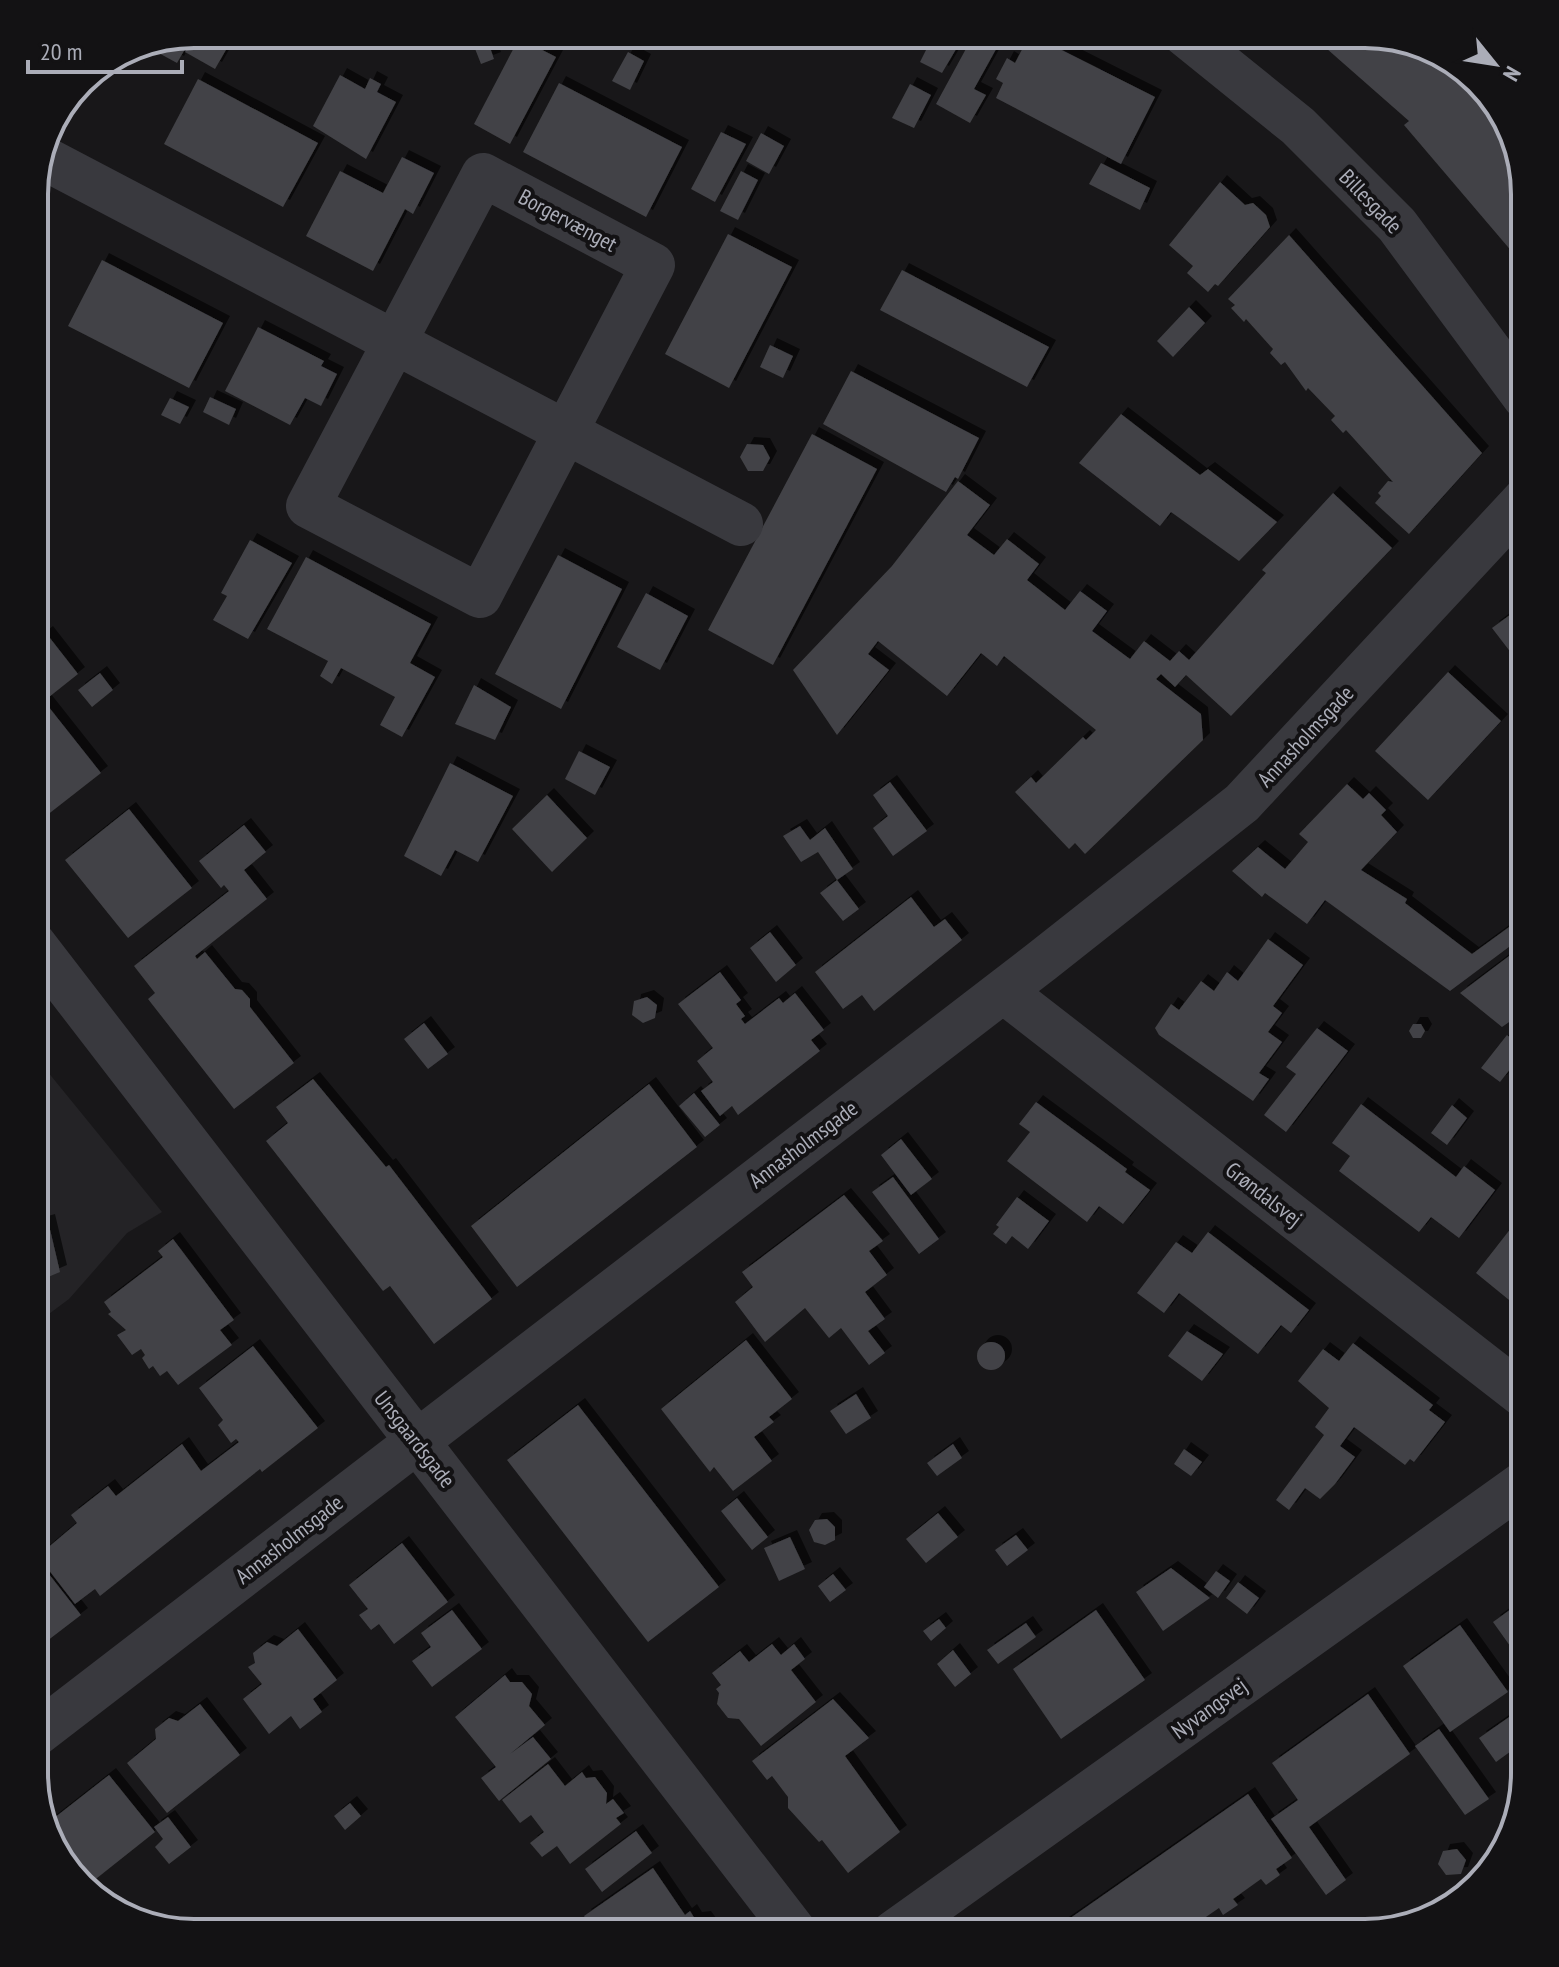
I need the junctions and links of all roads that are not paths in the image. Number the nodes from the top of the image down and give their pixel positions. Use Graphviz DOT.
graph roads {
  1 [pos="1201,48"];
  2 [pos="52,162"];
  3 [pos="394,342"];
  4 [pos="1511,379"];
  5 [pos="566,432"];
  6 [pos="1511,514"];
  7 [pos="741,524"];
  8 [pos="48,962"];
  9 [pos="1003,991"];
  10 [pos="1511,1386"];
  11 [pos="417,1440"];
  12 [pos="1511,1492"];
  13 [pos="48,1725"];
  14 [pos="785,1919"];
  15 [pos="913,1919"];
  1 -- 4 [label="street, Billesgade"];
  2 -- 3 [label="street"];
  3 -- 5 [label="street"];
  3 -- 5 [label="street, Borgervænget"];
  3 -- 5 [label="street, Borgervænget"];
  5 -- 7 [label="street"];
  6 -- 9 [label="street, Annasholmsgade"];
  8 -- 11 [label="street, Unsgaardsgade"];
  9 -- 10 [label="street, Grøndalsvej"];
  9 -- 11 [label="street, Annasholmsgade"];
  11 -- 13 [label="street, Annasholmsgade"];
  11 -- 14 [label="street, Unsgaardsgade"];
  12 -- 15 [label="street, Nyvangsvej"];
}
